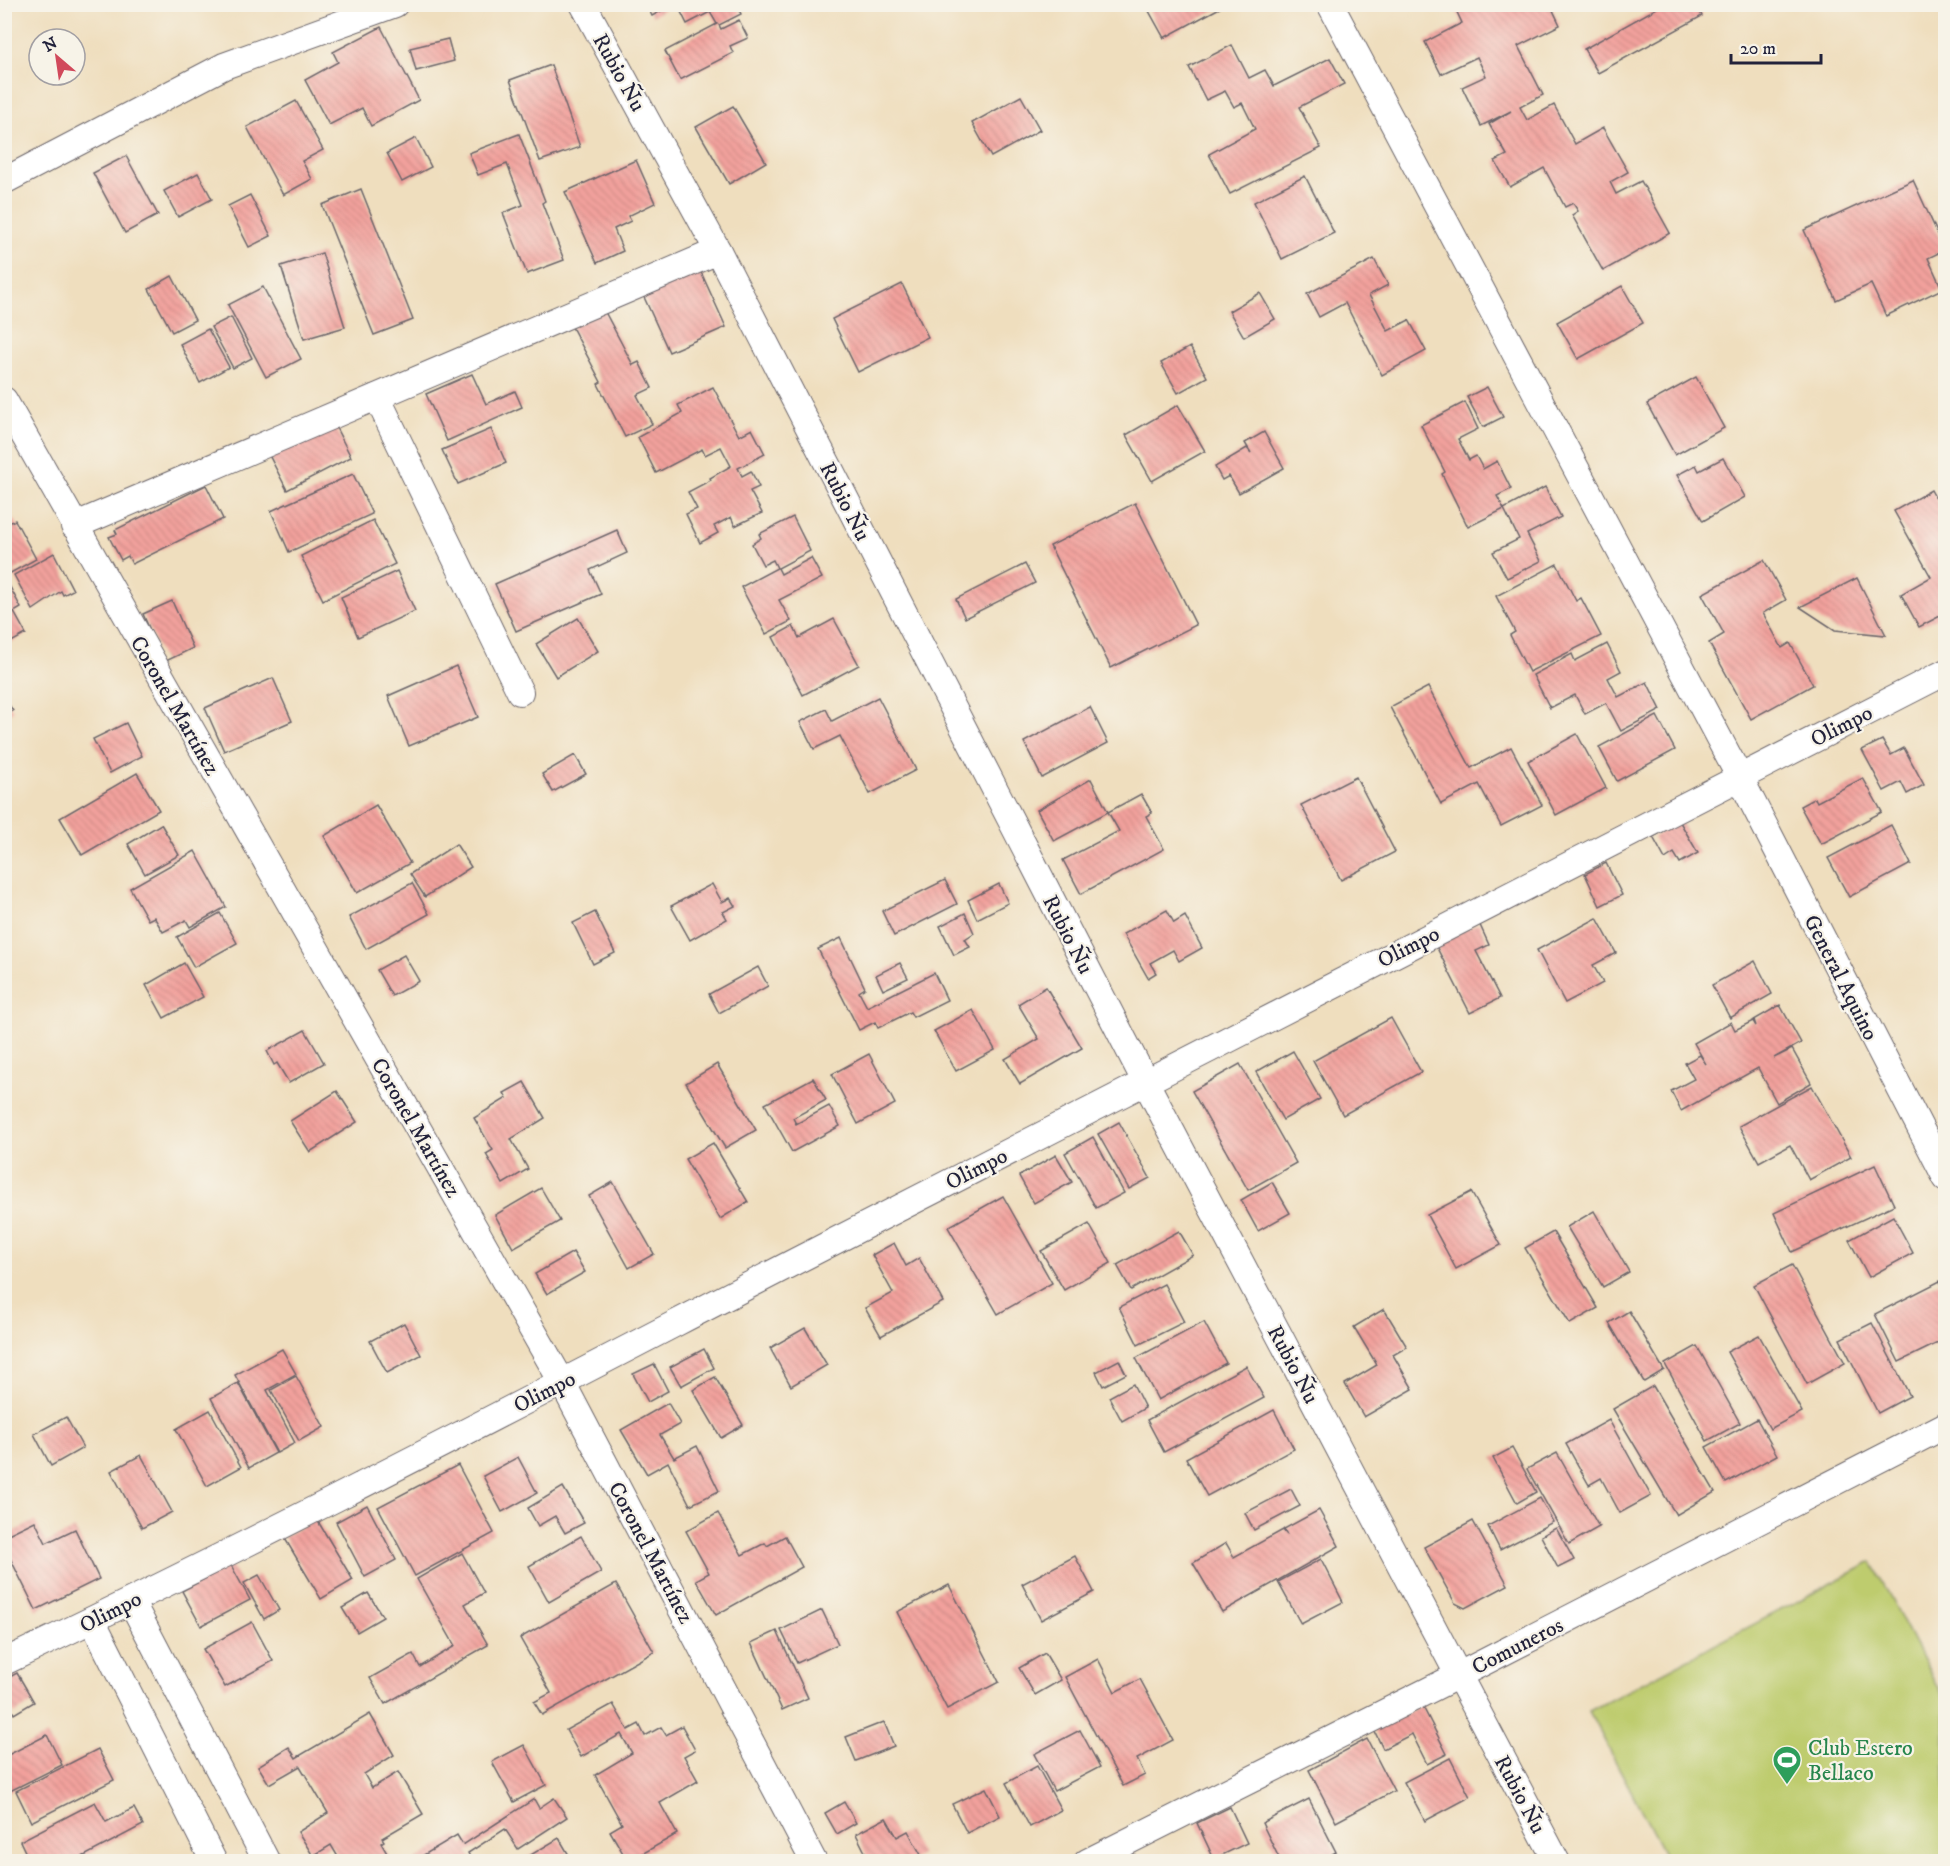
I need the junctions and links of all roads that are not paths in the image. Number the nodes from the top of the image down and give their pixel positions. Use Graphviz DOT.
graph roads {
  1 [pos="395,4"];
  2 [pos="583,4"];
  3 [pos="1330,4"];
  4 [pos="4,181"];
  5 [pos="718,251"];
  6 [pos="377,397"];
  7 [pos="4,400"];
  8 [pos="74,526"];
  9 [pos="1946,672"];
  10 [pos="520,692"];
  11 [pos="1740,776"];
  12 [pos="1145,1081"];
  13 [pos="1946,1178"];
  14 [pos="562,1382"];
  15 [pos="1946,1425"];
  16 [pos="131,1600"];
  17 [pos="92,1620"];
  18 [pos="4,1662"];
  19 [pos="1459,1675"];
  20 [pos="214,1862"];
  21 [pos="267,1862"];
  22 [pos="814,1862"];
  23 [pos="1087,1862"];
  24 [pos="1557,1862"];
  1 -- 4 [label="street"];
  2 -- 5 [label="street, Rubio Ñu"];
  3 -- 11 [label="street, General Aquino"];
  5 -- 6 [label="street"];
  5 -- 12 [label="street, Rubio Ñu"];
  6 -- 8 [label="street"];
  6 -- 10 [label="street"];
  7 -- 8 [label="street, Coronel Martínez"];
  8 -- 14 [label="street, Coronel Martínez"];
  9 -- 11 [label="street, Olimpo"];
  11 -- 12 [label="street, Olimpo"];
  11 -- 13 [label="street, General Aquino"];
  12 -- 14 [label="street, Olimpo"];
  12 -- 19 [label="street, Rubio Ñu"];
  14 -- 16 [label="street, Olimpo"];
  14 -- 22 [label="street, Coronel Martínez"];
  15 -- 19 [label="street, Comuneros"];
  16 -- 17 [label="street, Olimpo"];
  16 -- 21 [label="street"];
  17 -- 18 [label="street, Olimpo"];
  17 -- 20 [label="street"];
  19 -- 23 [label="street, Comuneros"];
  19 -- 24 [label="street, Rubio Ñu"];
}
